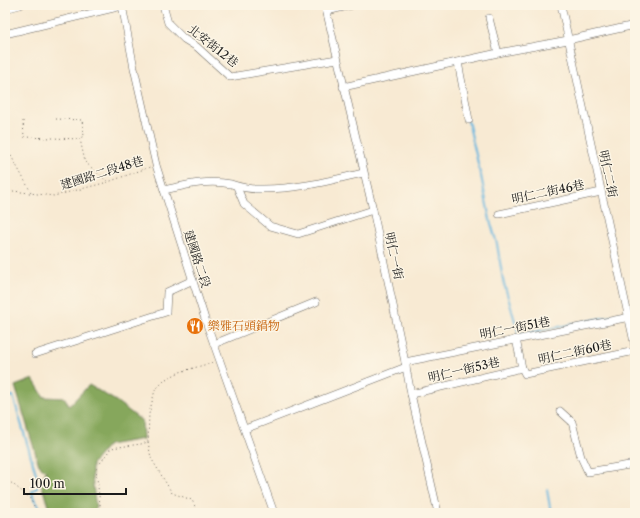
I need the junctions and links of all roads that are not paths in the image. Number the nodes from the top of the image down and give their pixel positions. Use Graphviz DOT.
graph roads {
  1 [pos="20,5"];
  2 [pos="163,5"];
  3 [pos="352,5"];
  4 [pos="561,5"];
  5 [pos="122,6"];
  6 [pos="326,8"];
  7 [pos="5,9"];
  8 [pos="489,18"];
  9 [pos="635,25"];
  10 [pos="5,34"];
  11 [pos="568,40"];
  12 [pos="498,53"];
  13 [pos="337,59"];
  14 [pos="458,62"];
  15 [pos="343,87"];
  16 [pos="469,120"];
  17 [pos="364,173"];
  18 [pos="237,187"];
  19 [pos="164,190"];
  20 [pos="601,192"];
  21 [pos="373,210"];
  22 [pos="499,214"];
  23 [pos="192,280"];
  24 [pos="316,302"];
  25 [pos="632,317"];
  26 [pos="516,339"];
  27 [pos="214,344"];
  28 [pos="635,347"];
  29 [pos="635,351"];
  30 [pos="35,354"];
  31 [pos="406,364"];
  32 [pos="522,368"];
  33 [pos="411,394"];
  34 [pos="560,411"];
  35 [pos="245,429"];
  36 [pos="635,464"];
  37 [pos="274,513"];
  38 [pos="438,513"];
  1 -- 7 [label="street"];
  2 -- 13 [label="street, 北安街12巷"];
  3 -- 6 [label="street"];
  4 -- 11 [label="street, 明仁二街"];
  5 -- 10 [label="street"];
  5 -- 19 [label="street, 建國路二段"];
  6 -- 13 [label="street, 明仁一街"];
  8 -- 12 [label="street"];
  9 -- 11 [label="street"];
  11 -- 12 [label="street"];
  11 -- 20 [label="street, 明仁二街"];
  12 -- 14 [label="street"];
  13 -- 15 [label="street, 明仁一街"];
  14 -- 15 [label="street"];
  14 -- 16 [label="street"];
  15 -- 17 [label="street, 明仁一街"];
  17 -- 18 [label="street"];
  17 -- 21 [label="street, 明仁一街"];
  18 -- 19 [label="street"];
  18 -- 21 [label="street"];
  19 -- 23 [label="street, 建國路二段"];
  20 -- 22 [label="street, 明仁二街46巷"];
  20 -- 25 [label="street, 明仁二街"];
  21 -- 31 [label="street, 明仁一街"];
  23 -- 27 [label="street, 建國路二段"];
  23 -- 30 [label="street"];
  24 -- 27 [label="street"];
  25 -- 26 [label="street, 明仁一街51巷"];
  25 -- 28 [label="street, 明仁二街"];
  26 -- 31 [label="street, 明仁一街51巷"];
  26 -- 32 [label="street"];
  27 -- 35 [label="street, 建國路二段"];
  29 -- 32 [label="street, 明仁二街60巷"];
  31 -- 33 [label="street, 明仁一街"];
  31 -- 35 [label="street, 明仁一街51巷"];
  32 -- 33 [label="street, 明仁一街53巷"];
  33 -- 38 [label="street, 明仁一街"];
  34 -- 36 [label="street"];
  35 -- 37 [label="street, 建國路二段"];
}
